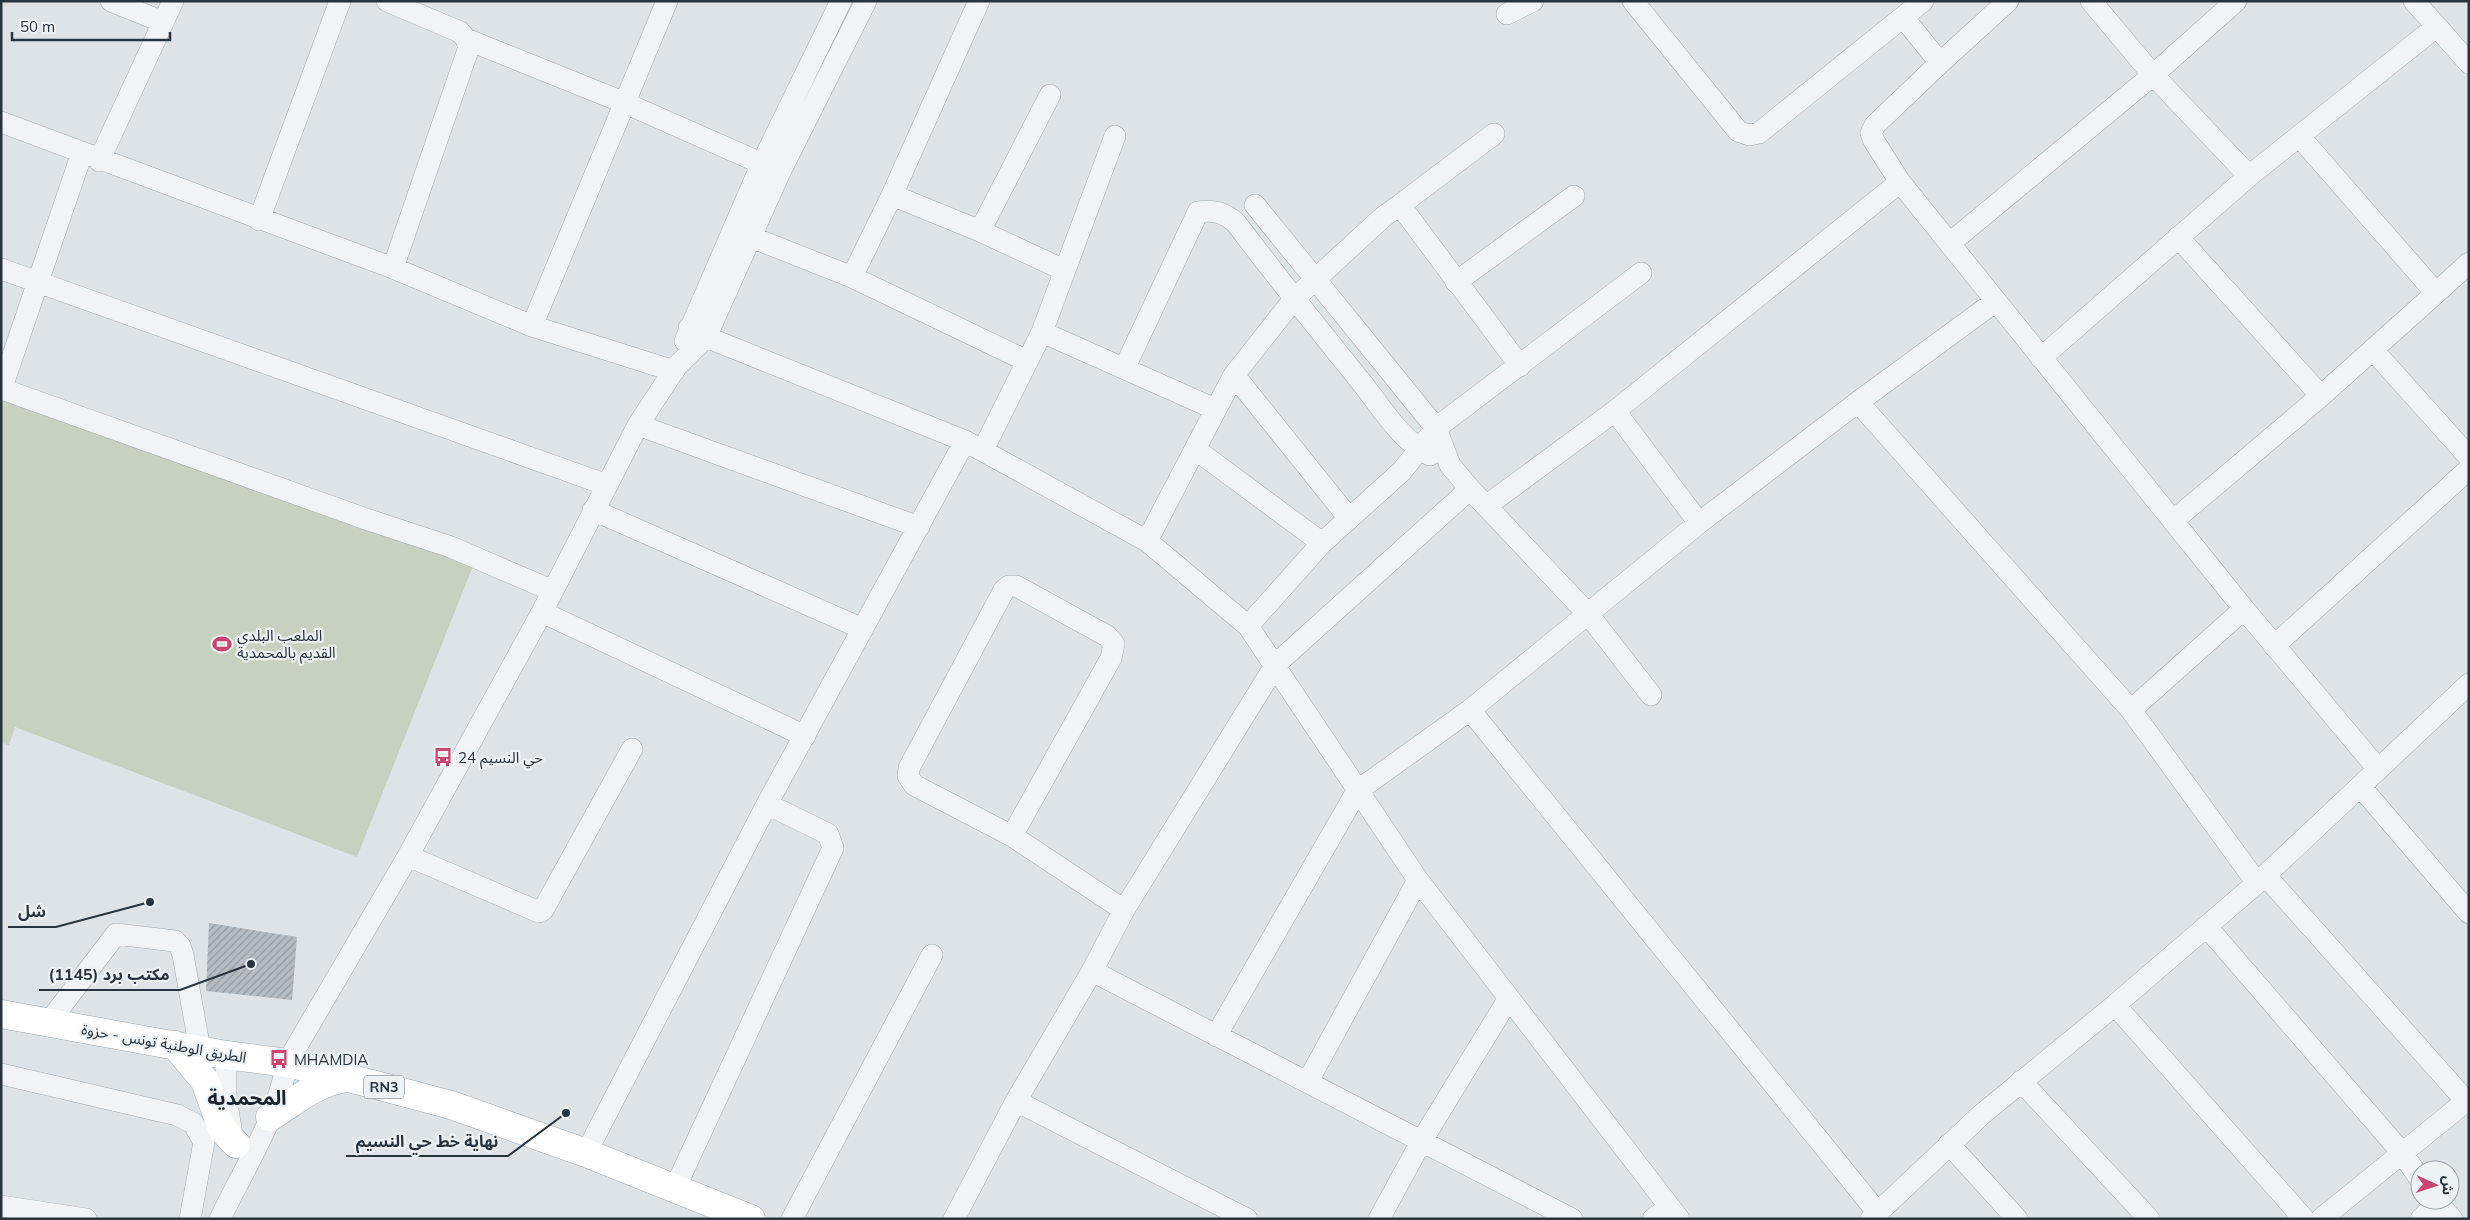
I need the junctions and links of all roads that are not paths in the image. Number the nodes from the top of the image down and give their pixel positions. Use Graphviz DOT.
graph roads {
  1 [pos="112,1"];
  2 [pos="173,1"];
  3 [pos="340,1"];
  4 [pos="387,1"];
  5 [pos="667,1"];
  6 [pos="842,1"];
  7 [pos="866,1"];
  8 [pos="979,1"];
  9 [pos="1533,1"];
  10 [pos="1633,1"];
  11 [pos="1923,1"];
  12 [pos="2008,1"];
  13 [pos="2091,1"];
  14 [pos="2236,1"];
  15 [pos="2414,1"];
  16 [pos="1507,14"];
  17 [pos="1903,17"];
  18 [pos="163,22"];
  19 [pos="2436,27"];
  20 [pos="466,38"];
  21 [pos="1940,63"];
  22 [pos="2469,63"];
  23 [pos="2153,75"];
  24 [pos="1050,95"];
  25 [pos="625,103"];
  26 [pos="1,122"];
  27 [pos="1494,134"];
  28 [pos="1115,136"];
  29 [pos="2299,136"];
  30 [pos="91,157"];
  31 [pos="771,168"];
  32 [pos="2249,176"];
  33 [pos="1900,182"];
  34 [pos="892,195"];
  35 [pos="1574,196"];
  36 [pos="1400,204"];
  37 [pos="1255,205"];
  38 [pos="260,220"];
  39 [pos="980,231"];
  40 [pos="752,237"];
  41 [pos="2178,237"];
  42 [pos="1950,243"];
  43 [pos="2469,263"];
  44 [pos="393,268"];
  45 [pos="1,269"];
  46 [pos="1064,270"];
  47 [pos="1641,274"];
  48 [pos="852,277"];
  49 [pos="1315,281"];
  50 [pos="39,282"];
  51 [pos="1456,282"];
  52 [pos="2436,293"];
  53 [pos="1294,299"];
  54 [pos="1996,301"];
  55 [pos="532,326"];
  56 [pos="698,332"];
  57 [pos="1042,332"];
  58 [pos="2373,350"];
  59 [pos="2042,358"];
  60 [pos="1027,360"];
  61 [pos="1520,366"];
  62 [pos="1125,367"];
  63 [pos="675,369"];
  64 [pos="1234,375"];
  65 [pos="1,389"];
  66 [pos="2321,396"];
  67 [pos="1858,402"];
  68 [pos="1215,409"];
  69 [pos="1615,411"];
  70 [pos="638,424"];
  71 [pos="1436,428"];
  72 [pos="974,446"];
  73 [pos="1195,449"];
  74 [pos="1418,449"];
  75 [pos="2469,456"];
  76 [pos="1450,465"];
  77 [pos="2469,468"];
  78 [pos="607,484"];
  79 [pos="1470,489"];
  80 [pos="1486,506"];
  81 [pos="593,510"];
  82 [pos="1348,517"];
  83 [pos="2173,521"];
  84 [pos="1699,523"];
  85 [pos="919,526"];
  86 [pos="1147,541"];
  87 [pos="1322,543"];
  88 [pos="553,591"];
  89 [pos="2244,610"];
  90 [pos="542,612"];
  91 [pos="1588,614"];
  92 [pos="1248,626"];
  93 [pos="863,629"];
  94 [pos="2274,646"];
  95 [pos="1276,664"];
  96 [pos="2469,684"];
  97 [pos="1651,695"];
  98 [pos="1470,710"];
  99 [pos="2130,710"];
  100 [pos="805,736"];
  101 [pos="632,750"];
  102 [pos="2378,769"];
  103 [pos="2360,786"];
  104 [pos="1357,791"];
  105 [pos="767,804"];
  106 [pos="1012,836"];
  107 [pos="408,856"];
  108 [pos="2261,879"];
  109 [pos="1418,880"];
  110 [pos="1124,910"];
  111 [pos="2469,913"];
  112 [pos="2206,927"];
  113 [pos="932,955"];
  114 [pos="1092,971"];
  115 [pos="1509,998"];
  116 [pos="2116,1005"];
  117 [pos="1,1014"];
  118 [pos="49,1022"];
  119 [pos="1216,1036"];
  120 [pos="200,1050"];
  121 [pos="287,1063"];
  122 [pos="1,1074"];
  123 [pos="346,1078"];
  124 [pos="1308,1081"];
  125 [pos="2021,1081"];
  126 [pos="2467,1100"];
  127 [pos="1016,1101"];
  128 [pos="270,1116"];
  129 [pos="1421,1142"];
  130 [pos="1949,1144"];
  131 [pos="586,1152"];
  132 [pos="2403,1154"];
  133 [pos="241,1155"];
  134 [pos="2410,1164"];
  135 [pos="675,1188"];
  136 [pos="1,1206"];
  137 [pos="1667,1215"];
  138 [pos="1874,1216"];
  139 [pos="86,1219"];
  140 [pos="190,1219"];
  141 [pos="220,1219"];
  142 [pos="751,1219"];
  143 [pos="792,1219"];
  144 [pos="954,1219"];
  145 [pos="1247,1219"];
  146 [pos="1379,1219"];
  147 [pos="1572,1219"];
  148 [pos="2017,1219"];
  149 [pos="2149,1219"];
  150 [pos="2304,1219"];
  151 [pos="2321,1219"];
  1 -- 18 [label="street"];
  2 -- 18 [label="street"];
  3 -- 38 [label="street"];
  4 -- 20 [label="street"];
  5 -- 25 [label="street"];
  6 -- 31 [label="street"];
  7 -- 31 [label="street"];
  8 -- 34 [label="street"];
  9 -- 16 [label="street"];
  10 -- 17 [label="street"];
  11 -- 17 [label="street"];
  12 -- 21 [label="street"];
  13 -- 23 [label="street"];
  14 -- 23 [label="street"];
  15 -- 19 [label="street"];
  17 -- 21 [label="street"];
  18 -- 30 [label="street"];
  19 -- 22 [label="street"];
  19 -- 29 [label="street"];
  20 -- 25 [label="street"];
  20 -- 44 [label="street"];
  21 -- 33 [label="street"];
  23 -- 32 [label="street"];
  23 -- 42 [label="street"];
  24 -- 39 [label="street"];
  25 -- 31 [label="street"];
  25 -- 55 [label="street"];
  26 -- 30 [label="street"];
  27 -- 36 [label="street"];
  28 -- 46 [label="street"];
  29 -- 32 [label="street"];
  29 -- 52 [label="street"];
  30 -- 38 [label="street"];
  30 -- 50 [label="street"];
  31 -- 40 [label="street"];
  31 -- 56 [label="street"];
  32 -- 41 [label="street"];
  33 -- 42 [label="street"];
  33 -- 69 [label="street"];
  34 -- 39 [label="street"];
  34 -- 48 [label="street"];
  35 -- 51 [label="street"];
  36 -- 49 [label="street"];
  36 -- 51 [label="street"];
  37 -- 49 [label="street"];
  38 -- 44 [label="street"];
  39 -- 46 [label="street"];
  40 -- 48 [label="street"];
  40 -- 56 [label="street"];
  41 -- 59 [label="street"];
  41 -- 66 [label="street"];
  42 -- 54 [label="street"];
  43 -- 52 [label="street"];
  44 -- 55 [label="street"];
  45 -- 50 [label="street"];
  46 -- 57 [label="street"];
  47 -- 61 [label="street"];
  48 -- 60 [label="street"];
  49 -- 53 [label="street"];
  49 -- 71 [label="street"];
  50 -- 65 [label="street"];
  50 -- 78 [label="street"];
  51 -- 61 [label="street"];
  52 -- 58 [label="street"];
  53 -- 62 [label="street"];
  53 -- 64 [label="street"];
  53 -- 74 [label="street"];
  54 -- 59 [label="street"];
  54 -- 67 [label="street"];
  55 -- 63 [label="street"];
  56 -- 63 [label="street"];
  56 -- 72 [label="street"];
  57 -- 60 [label="street"];
  57 -- 62 [label="street"];
  58 -- 66 [label="street"];
  58 -- 75 [label="street"];
  59 -- 83 [label="street"];
  60 -- 72 [label="street"];
  61 -- 71 [label="street"];
  62 -- 68 [label="street"];
  63 -- 70 [label="street"];
  64 -- 68 [label="street"];
  64 -- 82 [label="street"];
  65 -- 88 [label="street"];
  66 -- 83 [label="street"];
  67 -- 84 [label="street"];
  67 -- 99 [label="street"];
  68 -- 73 [label="street"];
  69 -- 80 [label="street"];
  69 -- 84 [label="street"];
  70 -- 78 [label="street"];
  70 -- 85 [label="street"];
  71 -- 74 [label="street"];
  71 -- 76 [label="street"];
  72 -- 85 [label="street"];
  72 -- 86 [label="street"];
  73 -- 86 [label="street"];
  73 -- 87 [label="street"];
  74 -- 76 [label="street"];
  74 -- 82 [label="street"];
  76 -- 79 [label="street"];
  77 -- 94 [label="street"];
  78 -- 81 [label="street"];
  79 -- 80 [label="street"];
  79 -- 95 [label="street"];
  80 -- 91 [label="street"];
  81 -- 88 [label="street"];
  81 -- 93 [label="street"];
  82 -- 87 [label="street"];
  83 -- 89 [label="street"];
  84 -- 91 [label="street"];
  85 -- 93 [label="street"];
  86 -- 92 [label="street"];
  87 -- 92 [label="street"];
  88 -- 90 [label="street"];
  89 -- 94 [label="street"];
  89 -- 99 [label="street"];
  90 -- 100 [label="street"];
  90 -- 107 [label="street"];
  91 -- 97 [label="street"];
  91 -- 98 [label="street"];
  92 -- 95 [label="street"];
  93 -- 100 [label="street"];
  94 -- 102 [label="street"];
  95 -- 104 [label="street"];
  95 -- 110 [label="street"];
  96 -- 102 [label="street"];
  98 -- 104 [label="street"];
  98 -- 138 [label="street"];
  99 -- 108 [label="street"];
  100 -- 105 [label="street"];
  101 -- 107 [label="street"];
  102 -- 103 [label="street"];
  103 -- 108 [label="street"];
  103 -- 111 [label="street"];
  104 -- 109 [label="street"];
  104 -- 119 [label="street"];
  105 -- 131 [label="street"];
  105 -- 135 [label="street"];
  106 -- 106 [label="street"];
  106 -- 110 [label="street"];
  107 -- 121 [label="street"];
  108 -- 112 [label="street"];
  108 -- 126 [label="street"];
  109 -- 115 [label="street"];
  109 -- 124 [label="street"];
  110 -- 114 [label="street"];
  112 -- 116 [label="street"];
  112 -- 132 [label="street"];
  113 -- 143 [label="street"];
  114 -- 119 [label="street"];
  114 -- 127 [label="street"];
  115 -- 129 [label="street"];
  115 -- 137 [label="street"];
  116 -- 125 [label="street"];
  116 -- 150 [label="street"];
  117 -- 118 [label="main road, الطريق الوطنية تونس - حزوة / RN3"];
  118 -- 120 [label="main road, الطريق الوطنية تونس - حزوة / RN3"];
  118 -- 120 [label="street"];
  119 -- 124 [label="street"];
  120 -- 121 [label="main road, الطريق الوطنية تونس - حزوة / RN3"];
  120 -- 133 [label="street"];
  120 -- 133 [label="main road"];
  121 -- 123 [label="main road, الطريق الوطنية تونس - حزوة / RN3"];
  121 -- 128 [label="street"];
  122 -- 140 [label="street"];
  123 -- 128 [label="main road"];
  123 -- 131 [label="main road, الطريق الوطنية تونس - حزوة / RN3"];
  124 -- 129 [label="street"];
  125 -- 130 [label="street"];
  125 -- 149 [label="street"];
  126 -- 132 [label="street"];
  127 -- 144 [label="street"];
  127 -- 145 [label="street"];
  128 -- 133 [label="street"];
  129 -- 146 [label="street"];
  129 -- 147 [label="street"];
  130 -- 138 [label="street"];
  130 -- 148 [label="street"];
  131 -- 135 [label="main road, الطريق الوطنية تونس - حزوة / RN3"];
  132 -- 134 [label="street"];
  132 -- 151 [label="street"];
  133 -- 141 [label="street"];
  135 -- 142 [label="main road, الطريق الوطنية تونس - حزوة / RN3"];
  136 -- 139 [label="street"];
}
